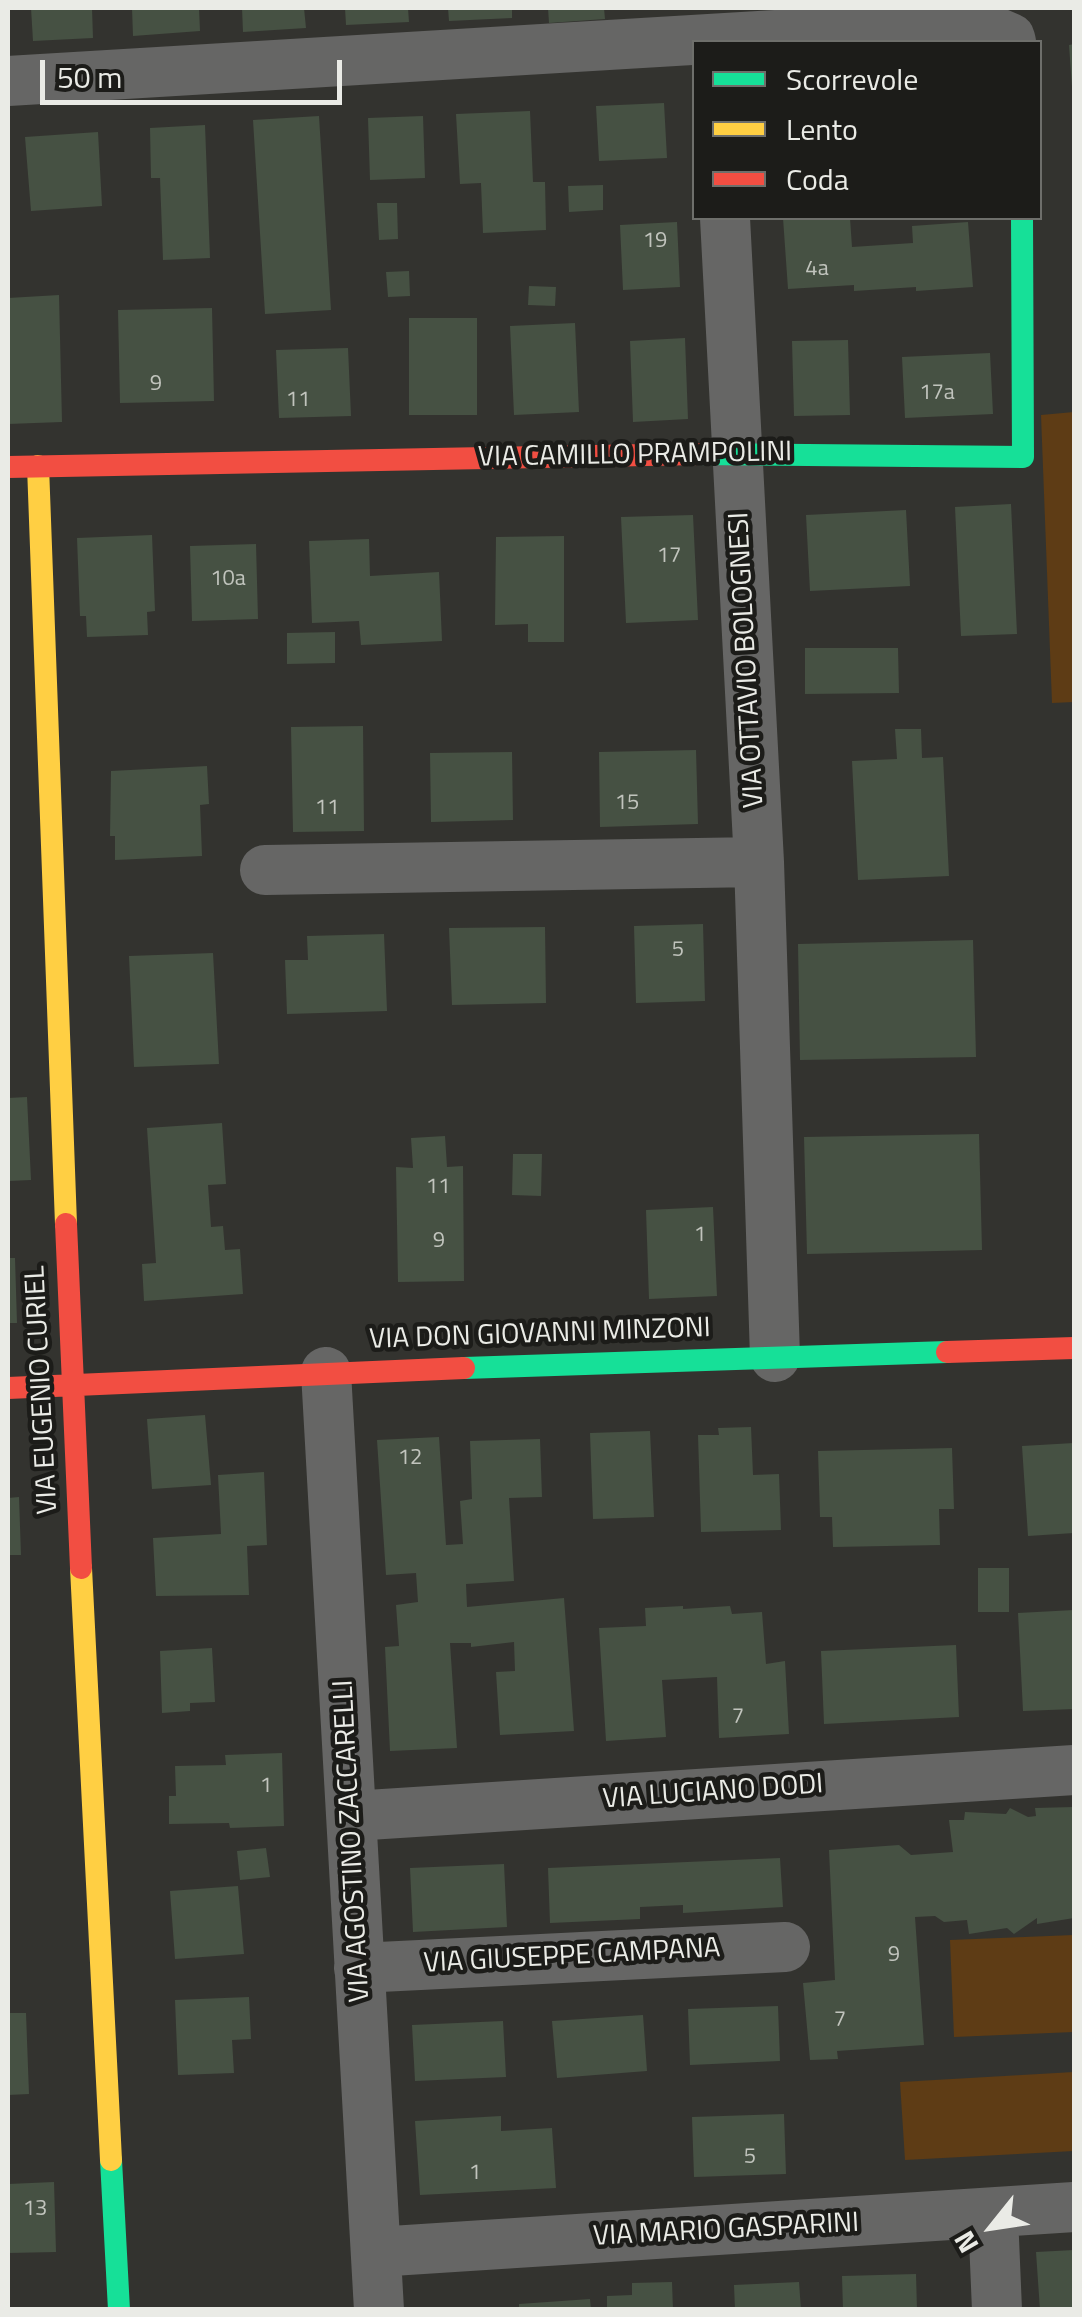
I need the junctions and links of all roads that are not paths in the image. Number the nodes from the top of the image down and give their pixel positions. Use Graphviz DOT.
graph roads {
  1 [pos="730,40"];
  2 [pos="1011,40"];
  3 [pos="692,42"];
  4 [pos="8,82"];
  5 [pos="725,220"];
  6 [pos="1022,220"];
  7 [pos="737,453"];
  8 [pos="38,466"];
  9 [pos="8,468"];
  10 [pos="758,862"];
  11 [pos="265,870"];
  12 [pos="1074,1348"];
  13 [pos="774,1357"];
  14 [pos="326,1372"];
  15 [pos="72,1385"];
  16 [pos="8,1388"];
  17 [pos="1074,1770"];
  18 [pos="352,1816"];
  19 [pos="784,1947"];
  20 [pos="359,1968"];
  21 [pos="1074,2207"];
  22 [pos="994,2215"];
  23 [pos="376,2252"];
  24 [pos="119,2310"];
  25 [pos="378,2310"];
  26 [pos="997,2310"];
  1 -- 2 [label="street"];
  3 -- 4 [label="street"];
  5 -- 7 [label="street, VIA OTTAVIO BOLOGNESI"];
  6 -- 7 [label="street, VIA CAMILLO PRAMPOLINI"];
  7 -- 8 [label="street, VIA CAMILLO PRAMPOLINI"];
  7 -- 10 [label="street, VIA OTTAVIO BOLOGNESI"];
  8 -- 9 [label="street, VIA CAMILLO PRAMPOLINI"];
  8 -- 15 [label="street, VIA EUGENIO CURIEL"];
  10 -- 11 [label="street"];
  10 -- 13 [label="street, VIA OTTAVIO BOLOGNESI"];
  12 -- 13 [label="street, VIA DON GIOVANNI MINZONI"];
  13 -- 14 [label="street, VIA DON GIOVANNI MINZONI"];
  14 -- 15 [label="street, VIA DON GIOVANNI MINZONI"];
  14 -- 18 [label="street, VIA AGOSTINO ZACCARELLI"];
  15 -- 16 [label="street, VIA DON GIOVANNI MINZONI"];
  15 -- 24 [label="street, VIA EUGENIO CURIEL"];
  17 -- 18 [label="street, VIA LUCIANO DODI"];
  18 -- 20 [label="street, VIA AGOSTINO ZACCARELLI"];
  19 -- 20 [label="street, VIA GIUSEPPE CAMPANA"];
  20 -- 23 [label="street, VIA AGOSTINO ZACCARELLI"];
  21 -- 22 [label="street, VIA MARIO GASPARINI"];
  22 -- 23 [label="street, VIA MARIO GASPARINI"];
  22 -- 26 [label="street"];
  23 -- 25 [label="street, VIA AGOSTINO ZACCARELLI"];
}
